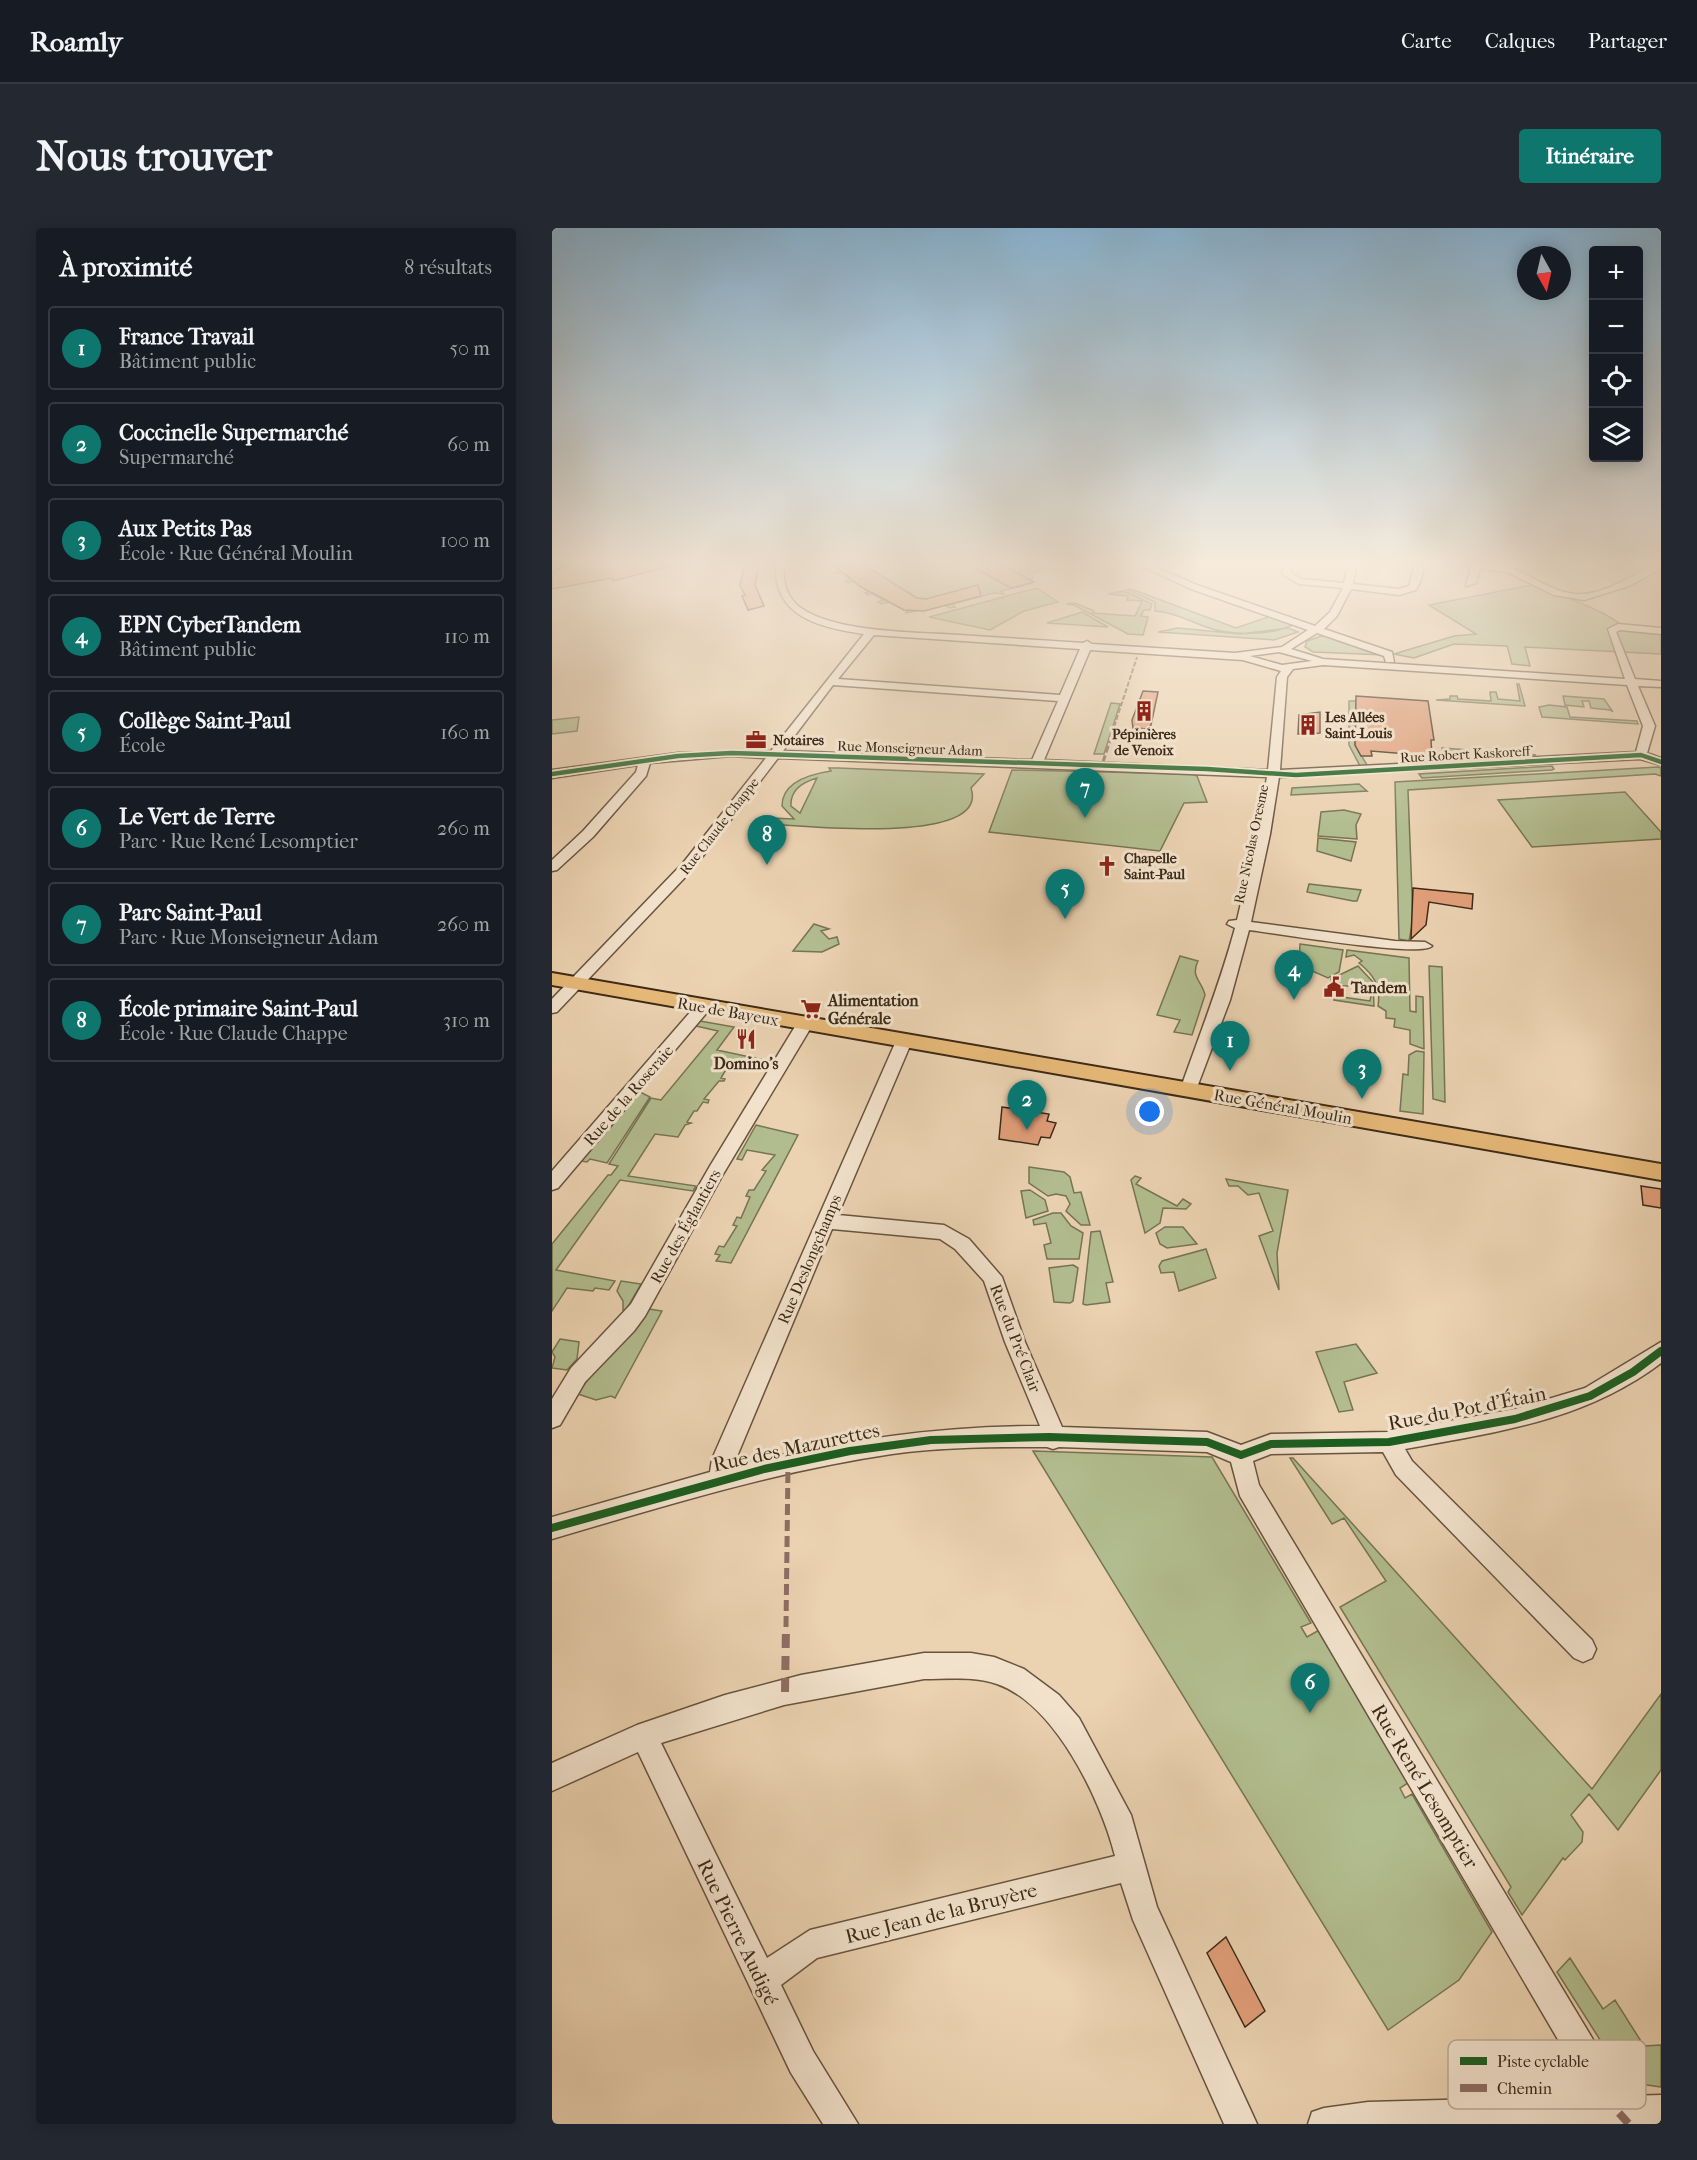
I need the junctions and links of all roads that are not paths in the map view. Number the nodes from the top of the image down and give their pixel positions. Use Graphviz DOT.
graph roads {
  1 [pos="857,650"];
  2 [pos="1084,650"];
  3 [pos="1158,650"];
  4 [pos="1267,650"];
  5 [pos="1286,650"];
  6 [pos="1379,650"];
  7 [pos="1620,650"];
  8 [pos="1258,657"];
  9 [pos="1390,660"];
  10 [pos="1297,662"];
  11 [pos="1270,667"];
  12 [pos="1631,681"];
  13 [pos="831,682"];
  14 [pos="1661,683"];
  15 [pos="1064,698"];
  16 [pos="774,756"];
  17 [pos="1641,756"];
  18 [pos="645,762"];
  19 [pos="1661,762"];
  20 [pos="1036,765"];
  21 [pos="552,774"];
  22 [pos="1269,774"];
  23 [pos="552,867"];
  24 [pos="1238,924"];
  25 [pos="1425,946"];
  26 [pos="552,979"];
  27 [pos="577,984"];
  28 [pos="704,1006"];
  29 [pos="552,1008"];
  30 [pos="805,1024"];
  31 [pos="904,1041"];
  32 [pos="1188,1090"];
  33 [pos="1661,1172"];
  34 [pos="552,1183"];
  35 [pos="825,1221"];
  36 [pos="1661,1351"];
  37 [pos="552,1418"];
  38 [pos="1053,1438"];
  39 [pos="1389,1442"];
  40 [pos="1241,1455"];
  41 [pos="720,1479"];
  42 [pos="552,1528"];
  43 [pos="1583,1649"];
  44 [pos="644,1736"];
  45 [pos="552,1777"];
  46 [pos="1131,1866"];
  47 [pos="761,1981"];
  48 [pos="1577,2040"];
  49 [pos="1661,2111"];
  50 [pos="1624,2119"];
  51 [pos="842,2124"];
  52 [pos="1241,2124"];
  53 [pos="1324,2124"];
  1 -- 13 [label="street, Rue Claude Chappe"];
  2 -- 15 [label="street"];
  3 -- 8 [label="street"];
  4 -- 8 [label="street"];
  5 -- 10 [label="street"];
  6 -- 9 [label="street"];
  7 -- 12 [label="street"];
  8 -- 11 [label="street"];
  10 -- 11 [label="street"];
  10 -- 12 [label="street"];
  10 -- 22 [label="street, Rue Nicolas Oresme"];
  11 -- 22 [label="street, Rue Nicolas Oresme"];
  12 -- 14 [label="street"];
  12 -- 17 [label="street"];
  13 -- 15 [label="street"];
  13 -- 16 [label="street, Rue Claude Chappe"];
  15 -- 20 [label="street"];
  16 -- 18 [label="street, Rue Monseigneur Adam"];
  16 -- 20 [label="street, Rue Monseigneur Adam"];
  16 -- 27 [label="street, Rue Claude Chappe"];
  17 -- 19 [label="street, Rue Robert Kaskoreff"];
  17 -- 22 [label="street, Rue Robert Kaskoreff"];
  18 -- 21 [label="street, Rue Monseigneur Adam"];
  18 -- 23 [label="street"];
  20 -- 22 [label="street, Rue Monseigneur Adam"];
  22 -- 24 [label="street, Rue Nicolas Oresme"];
  24 -- 25 [label="street"];
  24 -- 32 [label="street, Rue Nicolas Oresme"];
  26 -- 27 [label="main road, Rue de Bayeux"];
  27 -- 28 [label="main road, Rue de Bayeux"];
  27 -- 29 [label="street, Rue Claude Chappe"];
  28 -- 30 [label="main road, Rue de Bayeux"];
  28 -- 34 [label="street, Rue de la Roseraie"];
  30 -- 31 [label="main road, Rue de Bayeux"];
  30 -- 37 [label="street, Rue des Églantiers"];
  31 -- 32 [label="main road, Rue Général Moulin"];
  31 -- 35 [label="street, Rue Deslongchamps"];
  32 -- 33 [label="main road, Rue Général Moulin"];
  35 -- 38 [label="street, Rue du Pré Clair"];
  35 -- 41 [label="street, Rue Deslongchamps"];
  36 -- 39 [label="street, Rue du Pot d'Étain"];
  38 -- 40 [label="street"];
  38 -- 41 [label="street, Rue des Mazurettes"];
  39 -- 40 [label="street, Rue du Pot d'Étain"];
  39 -- 43 [label="street, Rue du Pot d'Étain"];
  40 -- 48 [label="street, Rue René Lesomptier"];
  41 -- 42 [label="street, Rue des Mazurettes"];
  44 -- 45 [label="street"];
  44 -- 46 [label="street"];
  44 -- 47 [label="street, Rue Pierre Audigé"];
  46 -- 47 [label="street, Rue Jean de la Bruyère"];
  46 -- 52 [label="street"];
  47 -- 51 [label="street, Rue Pierre Audigé"];
  49 -- 50 [label="street"];
  50 -- 53 [label="street"];
}
